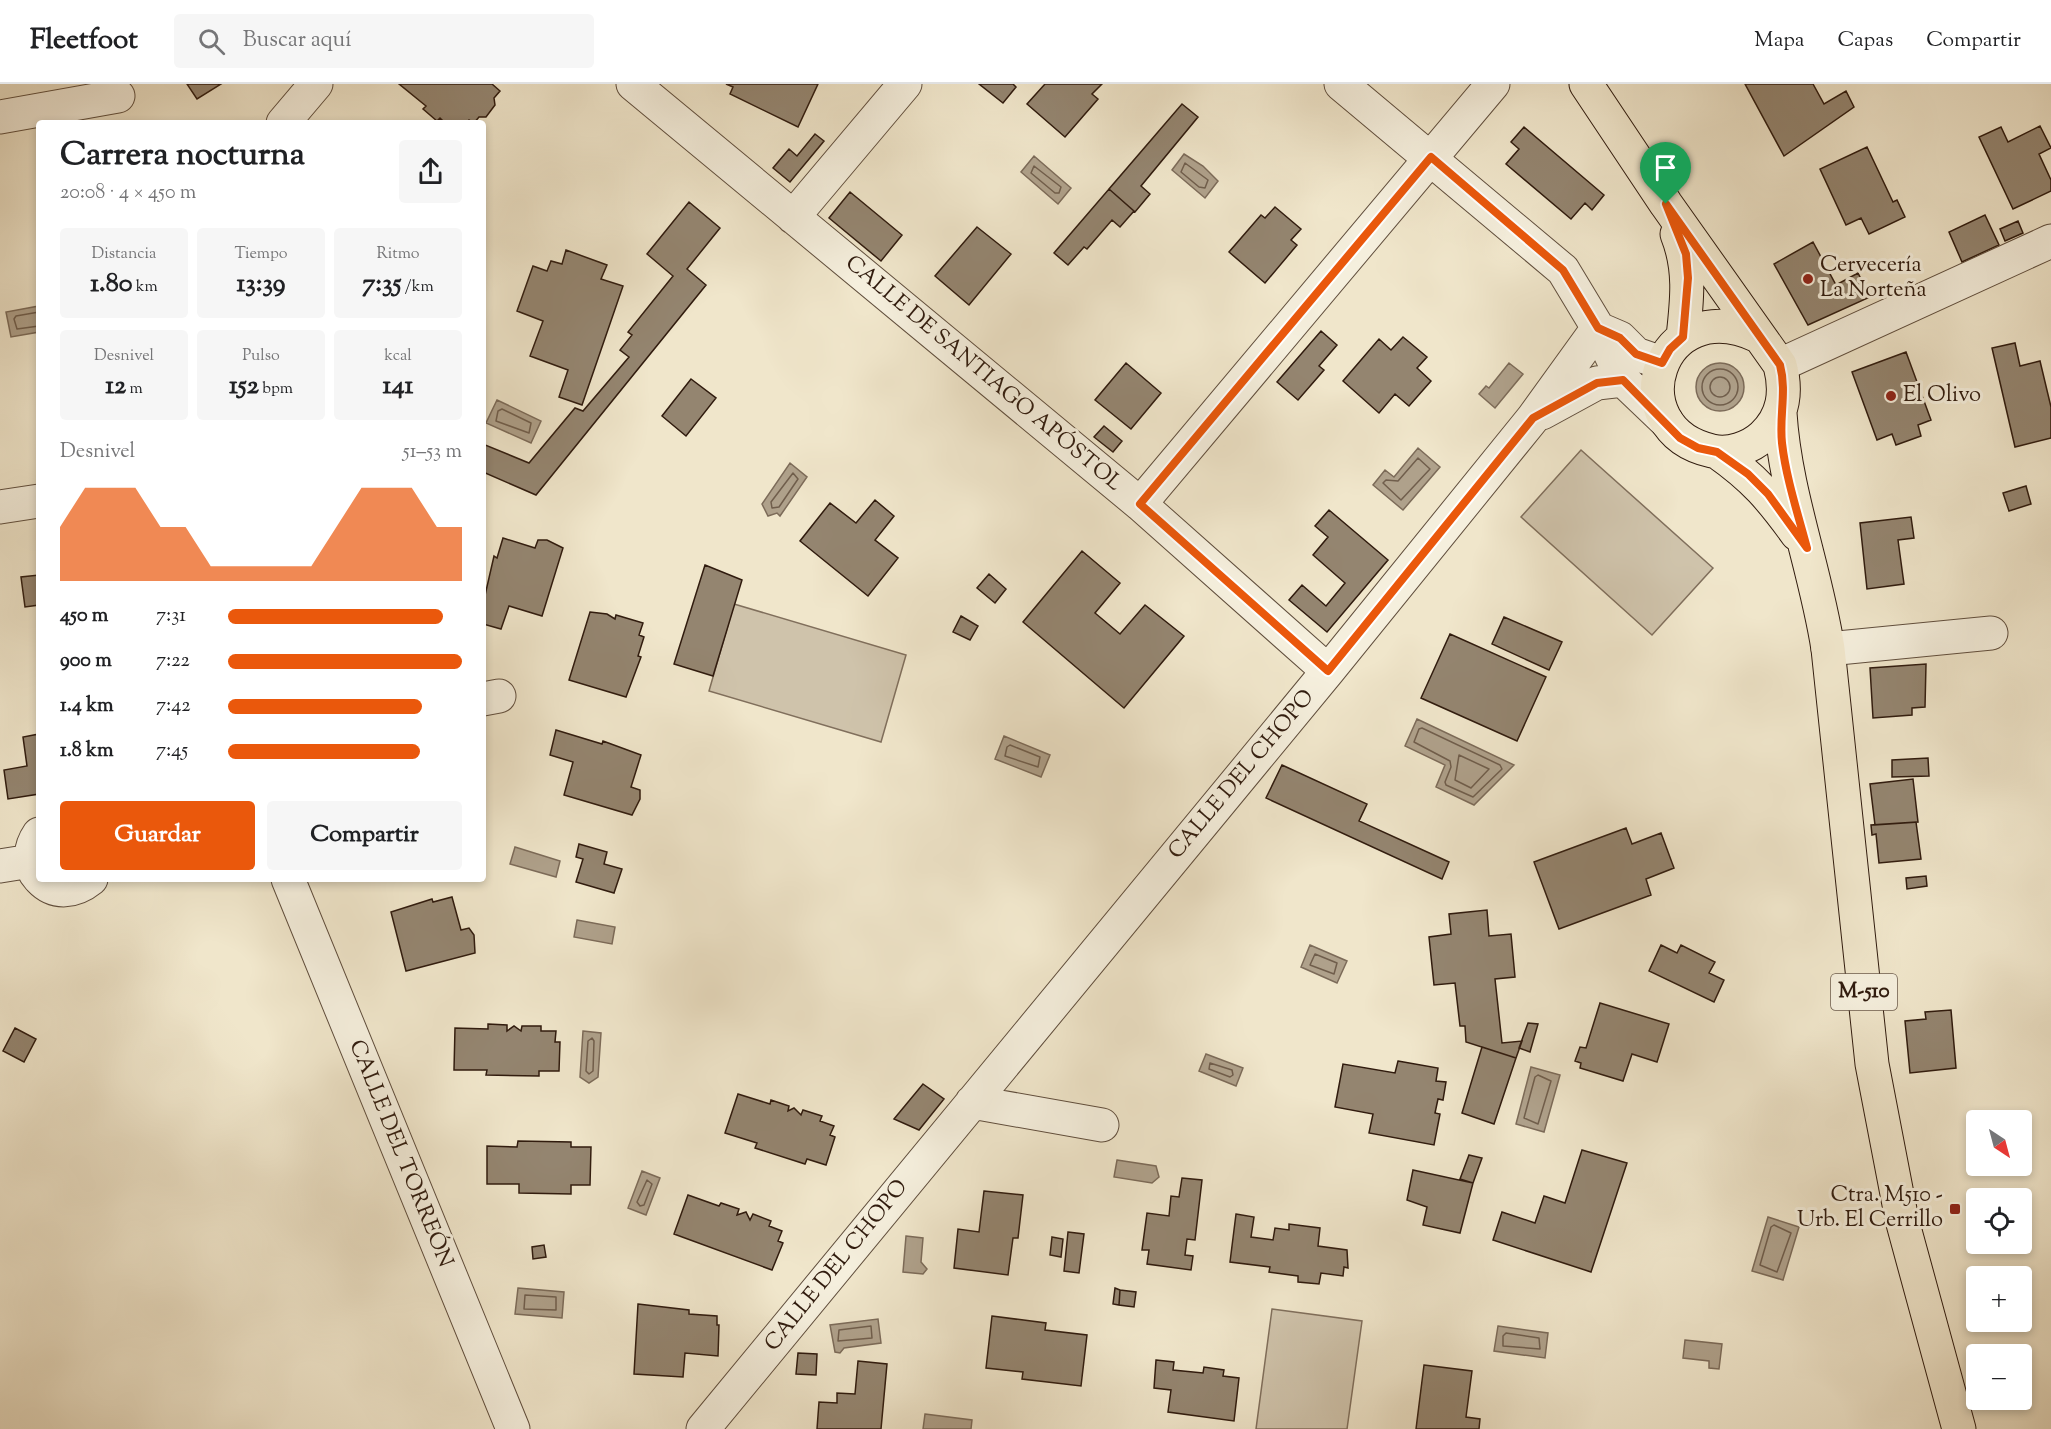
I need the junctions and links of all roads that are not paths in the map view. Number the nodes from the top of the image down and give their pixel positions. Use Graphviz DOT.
graph roads {
  1 [pos="316,84"];
  2 [pos="633,84"];
  3 [pos="905,84"];
  4 [pos="1341,84"];
  5 [pos="1492,84"];
  6 [pos="1586,84"];
  7 [pos="118,101"];
  8 [pos="0,117"];
  9 [pos="286,120"];
  10 [pos="1431,157"];
  11 [pos="1666,204"];
  12 [pos="793,217"];
  13 [pos="2051,241"];
  14 [pos="1598,328"];
  15 [pos="1758,336"];
  16 [pos="1683,337"];
  17 [pos="1662,363"];
  18 [pos="1780,365"];
  19 [pos="1623,380"];
  20 [pos="1780,413"];
  21 [pos="1533,418"];
  22 [pos="1667,422"];
  23 [pos="1717,452"];
  24 [pos="36,501"];
  25 [pos="1140,504"];
  26 [pos="0,507"];
  27 [pos="1807,548"];
  28 [pos="1990,633"];
  29 [pos="1828,649"];
  30 [pos="1328,671"];
  31 [pos="49,882"];
  32 [pos="86,882"];
  33 [pos="289,882"];
  34 [pos="972,1102"];
  35 [pos="1102,1125"];
  36 [pos="513,1429"];
  37 [pos="703,1429"];
  38 [pos="1959,1429"];
  1 -- 9 [label="street"];
  2 -- 12 [label="street, CALLE DE SANTIAGO APÓSTOL"];
  3 -- 12 [label="street"];
  4 -- 10 [label="street"];
  5 -- 10 [label="street"];
  6 -- 11 [label="main road"];
  7 -- 8 [label="street"];
  10 -- 14 [label="street"];
  10 -- 25 [label="street"];
  11 -- 15 [label="main road"];
  11 -- 16 [label="main road"];
  12 -- 25 [label="street, CALLE DE SANTIAGO APÓSTOL"];
  13 -- 18 [label="street"];
  14 -- 17 [label="street"];
  14 -- 19 [label="street"];
  14 -- 21 [label="street, CALLE DEL CHOPO"];
  15 -- 16 [label="main road, M-510"];
  15 -- 18 [label="main road"];
  16 -- 17 [label="main road, M-510"];
  17 -- 22 [label="main road, M-510"];
  18 -- 20 [label="main road, M-510"];
  19 -- 21 [label="street, CALLE DEL CHOPO"];
  19 -- 22 [label="street"];
  20 -- 23 [label="main road, M-510"];
  20 -- 27 [label="main road, M-510"];
  21 -- 30 [label="street, CALLE DEL CHOPO"];
  22 -- 23 [label="main road, M-510"];
  23 -- 27 [label="main road, M-510"];
  24 -- 26 [label="street"];
  25 -- 30 [label="street, CALLE DE SANTIAGO APÓSTOL"];
  27 -- 29 [label="main road, M-510"];
  28 -- 29 [label="street"];
  29 -- 38 [label="main road, M-510"];
  30 -- 34 [label="street, CALLE DEL CHOPO"];
  31 -- 32 [label="street"];
  33 -- 36 [label="street, CALLE DEL TORREÓN"];
  34 -- 35 [label="street"];
  34 -- 37 [label="street, CALLE DEL CHOPO"];
}
